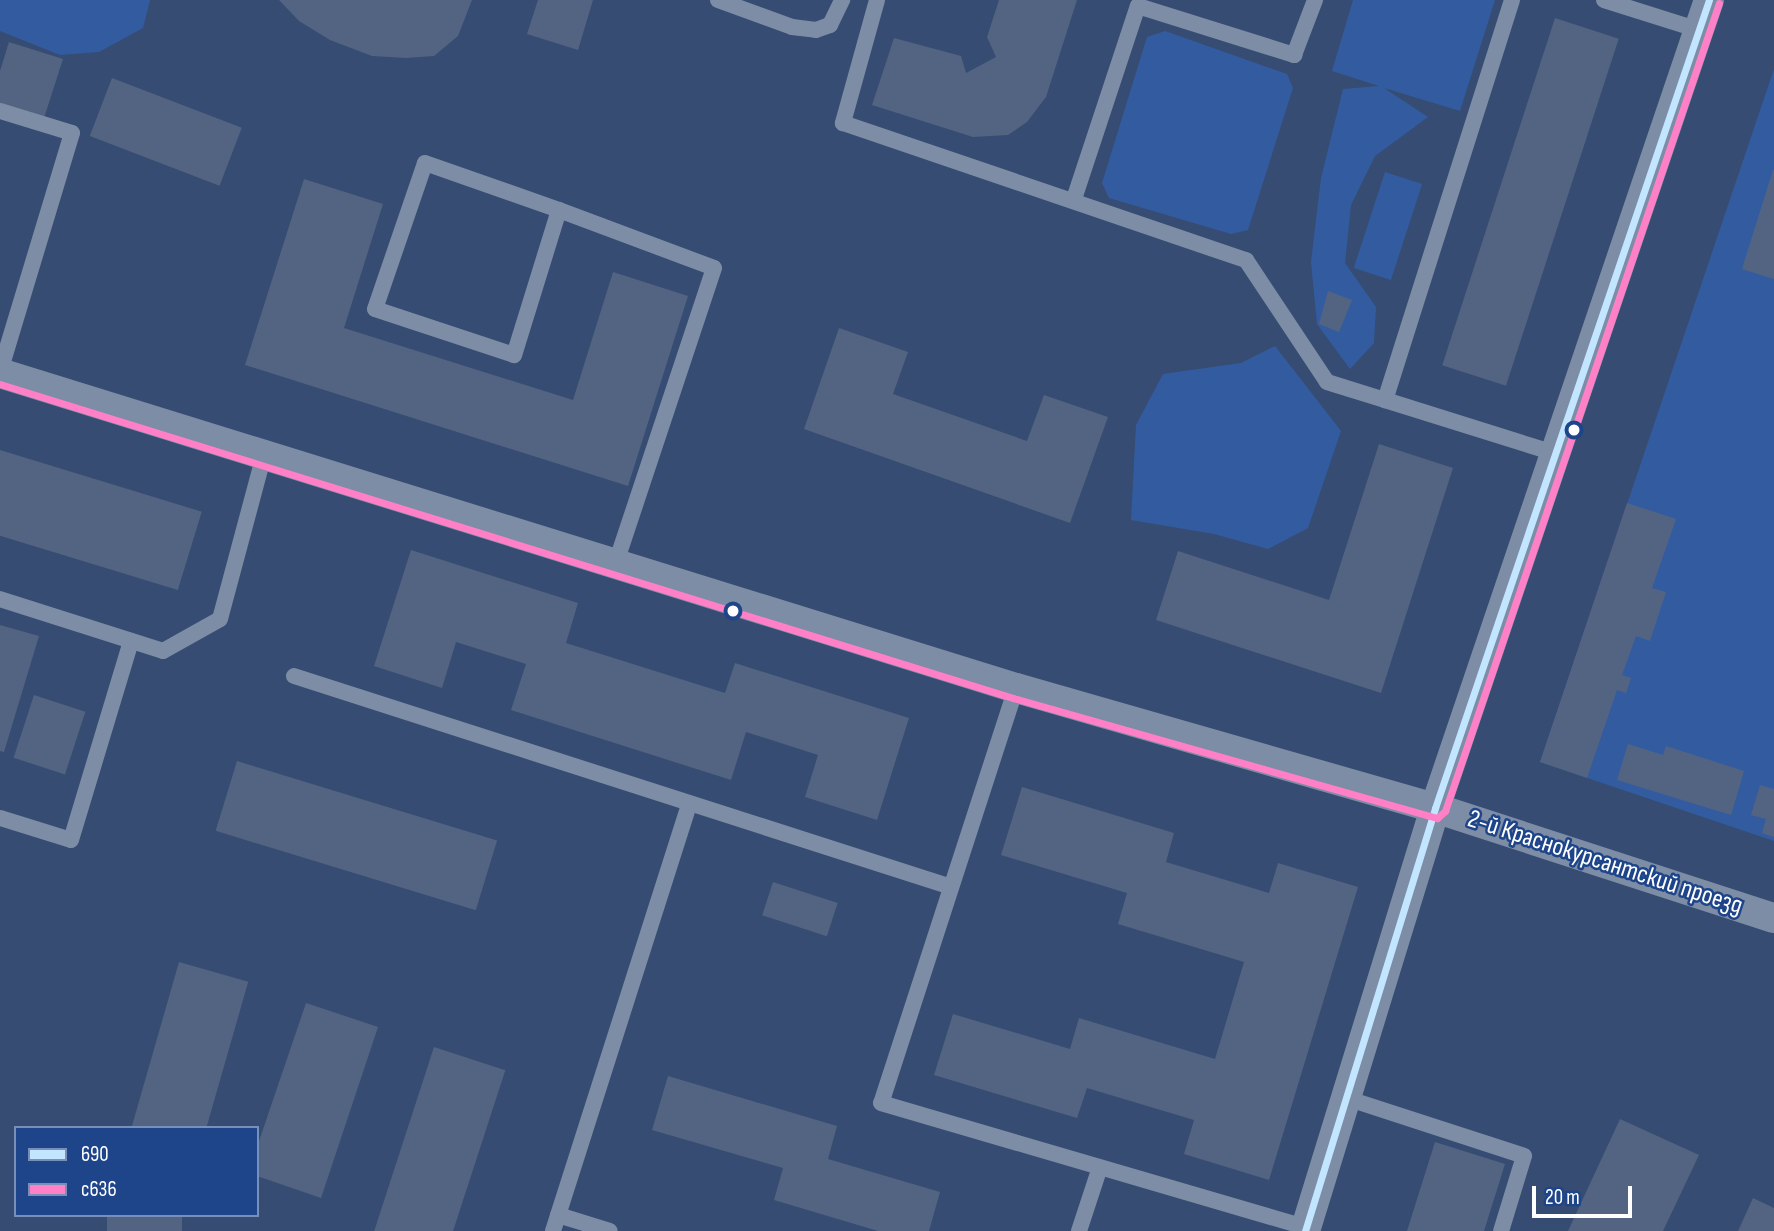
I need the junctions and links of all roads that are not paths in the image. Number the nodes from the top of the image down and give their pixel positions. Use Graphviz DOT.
graph roads {
  1 [pos="718,0"];
  2 [pos="842,0"];
  3 [pos="877,0"];
  4 [pos="1315,0"];
  5 [pos="1512,0"];
  6 [pos="1604,0"];
  7 [pos="1709,0"];
  8 [pos="1699,30"];
  9 [pos="0,111"];
  10 [pos="1074,199"];
  11 [pos="559,210"];
  12 [pos="0,372"];
  13 [pos="1385,400"];
  14 [pos="1554,453"];
  15 [pos="264,456"];
  16 [pos="615,565"];
  17 [pos="0,599"];
  18 [pos="131,641"];
  19 [pos="294,676"];
  20 [pos="1016,688"];
  21 [pos="690,803"];
  22 [pos="1435,808"];
  23 [pos="0,818"];
  24 [pos="951,887"];
  25 [pos="1774,918"];
  26 [pos="1346,1098"];
  27 [pos="1100,1167"];
  28 [pos="558,1215"];
  29 [pos="1306,1229"];
  30 [pos="553,1231"];
  31 [pos="610,1231"];
  32 [pos="1079,1231"];
  33 [pos="1501,1231"];
  1 -- 2 [label="lane"];
  3 -- 10 [label="lane"];
  4 -- 10 [label="lane"];
  5 -- 13 [label="lane"];
  6 -- 8 [label="lane"];
  7 -- 8 [label="street"];
  8 -- 14 [label="street"];
  9 -- 12 [label="lane"];
  10 -- 13 [label="lane"];
  11 -- 11 [label="lane"];
  11 -- 16 [label="lane"];
  12 -- 15 [label="street, 2-й Краснокурсантский проезд"];
  13 -- 14 [label="lane"];
  14 -- 22 [label="street"];
  15 -- 16 [label="street, 2-й Краснокурсантский проезд"];
  15 -- 18 [label="lane"];
  16 -- 20 [label="street, 2-й Краснокурсантский проезд"];
  17 -- 18 [label="lane"];
  18 -- 23 [label="lane"];
  19 -- 21 [label="lane"];
  20 -- 22 [label="street, 2-й Краснокурсантский проезд"];
  20 -- 24 [label="lane"];
  21 -- 24 [label="lane"];
  21 -- 28 [label="lane"];
  22 -- 25 [label="street, 2-й Краснокурсантский проезд"];
  22 -- 26 [label="street"];
  24 -- 27 [label="lane"];
  26 -- 29 [label="street"];
  26 -- 33 [label="lane"];
  27 -- 29 [label="lane"];
  27 -- 32 [label="lane"];
  28 -- 30 [label="lane"];
  28 -- 31 [label="lane"];
}
